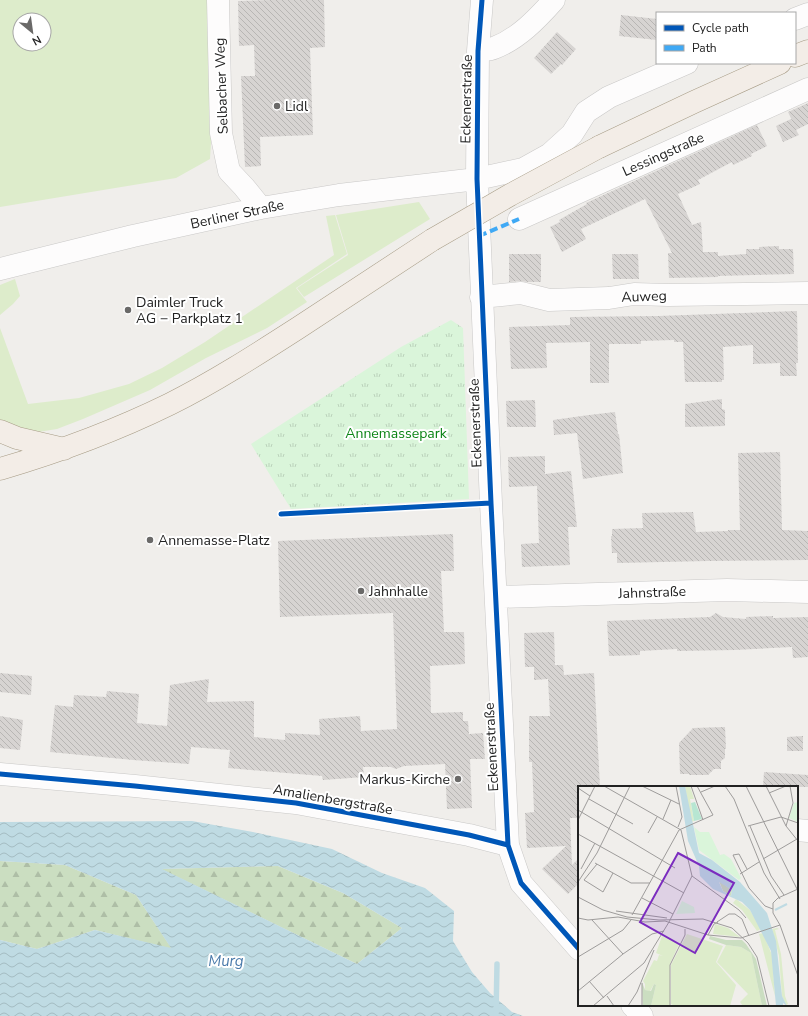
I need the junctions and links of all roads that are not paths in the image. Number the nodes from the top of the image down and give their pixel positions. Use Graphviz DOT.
graph roads {
  1 [pos="218,0"];
  2 [pos="482,0"];
  3 [pos="554,0"];
  4 [pos="808,14"];
  5 [pos="796,19"];
  6 [pos="478,51"];
  7 [pos="808,51"];
  8 [pos="796,56"];
  9 [pos="685,64"];
  10 [pos="778,64"];
  11 [pos="808,89"];
  12 [pos="477,179"];
  13 [pos="261,208"];
  14 [pos="519,219"];
  15 [pos="0,269"];
  16 [pos="808,293"];
  17 [pos="481,297"];
  18 [pos="0,431"];
  19 [pos="64,449"];
  20 [pos="0,469"];
  21 [pos="808,592"];
  22 [pos="496,597"];
  23 [pos="0,774"];
  24 [pos="798,830"];
  25 [pos="808,831"];
  26 [pos="508,845"];
  27 [pos="578,948"];
  28 [pos="633,1006"];
  29 [pos="642,1016"];
  1 -- 13 [label="street, Selbacher Weg"];
  2 -- 6 [label="street, Eckenerstraße"];
  3 -- 6 [label="street"];
  4 -- 5 [label="street"];
  6 -- 12 [label="street, Eckenerstraße"];
  7 -- 8 [label="main road"];
  9 -- 12 [label="street"];
  10 -- 19 [label="main road, bridge"];
  11 -- 14 [label="street, Lessingstraße"];
  12 -- 13 [label="street, Berliner Straße"];
  12 -- 17 [label="street, Eckenerstraße"];
  13 -- 15 [label="street, Berliner Straße"];
  16 -- 17 [label="street, Auweg"];
  17 -- 22 [label="street, Eckenerstraße"];
  18 -- 19 [label="main road"];
  19 -- 20 [label="main road"];
  21 -- 22 [label="street, Jahnstraße"];
  22 -- 26 [label="street, Eckenerstraße"];
  23 -- 26 [label="street, Amalienbergstraße"];
  24 -- 25 [label="street"];
  26 -- 27 [label="street"];
  28 -- 29 [label="street"];
}
